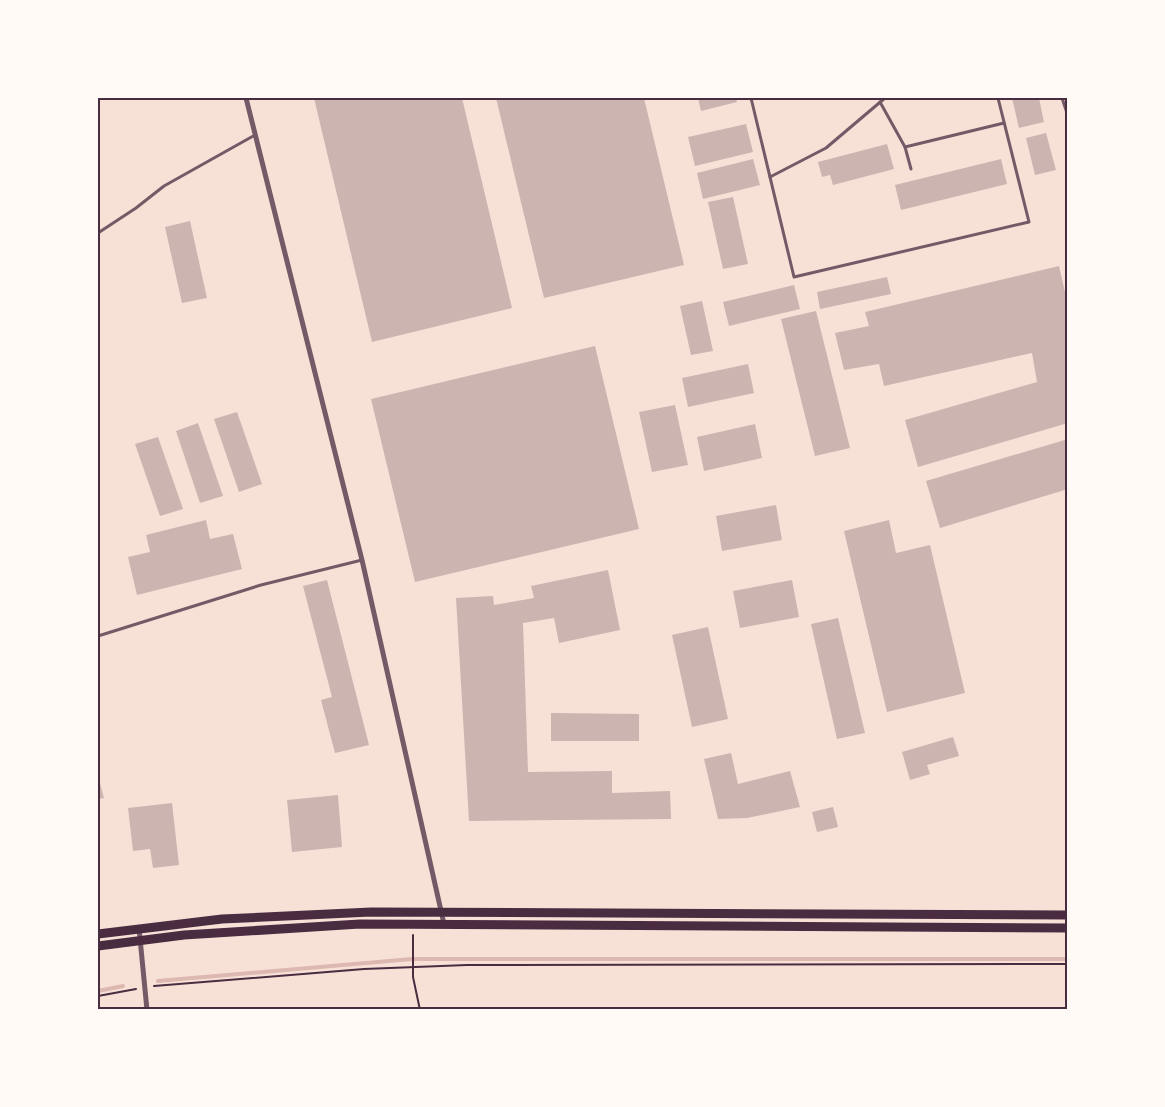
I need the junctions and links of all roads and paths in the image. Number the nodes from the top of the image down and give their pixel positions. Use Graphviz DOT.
graph roads {
  1 [pos="246,98"];
  2 [pos="751,98"];
  3 [pos="885,98"];
  4 [pos="998,98"];
  5 [pos="1062,98"];
  6 [pos="879,102"];
  7 [pos="1068,116"];
  8 [pos="1004,123"];
  9 [pos="255,135"];
  10 [pos="905,147"];
  11 [pos="911,169"];
  12 [pos="770,177"];
  13 [pos="98,233"];
  14 [pos="362,560"];
  15 [pos="98,636"];
  16 [pos="441,912"];
  17 [pos="684,913"];
  18 [pos="1068,915"];
  19 [pos="414,924"];
  20 [pos="444,924"];
  21 [pos="683,927"];
  22 [pos="139,928"];
  23 [pos="1068,928"];
  24 [pos="98,933"];
  25 [pos="140,940"];
  26 [pos="98,946"];
  27 [pos="1068,964"];
  28 [pos="413,967"];
  29 [pos="144,987"];
  30 [pos="98,996"];
  31 [pos="147,1010"];
  32 [pos="420,1010"];
  1 -- 9 [label="street"];
  2 -- 12 [label="lane"];
  3 -- 6 [label="lane"];
  4 -- 8 [label="lane"];
  5 -- 7 [label="lane"];
  6 -- 10 [label="lane"];
  6 -- 12 [label="lane"];
  8 -- 10 [label="lane"];
  8 -- 12 [label="lane"];
  9 -- 13 [label="lane"];
  9 -- 14 [label="street"];
  10 -- 11 [label="lane"];
  14 -- 15 [label="lane"];
  14 -- 16 [label="street"];
  16 -- 17 [label="main road"];
  16 -- 20 [label="street"];
  16 -- 22 [label="main road"];
  17 -- 18 [label="main road"];
  17 -- 21 [label="lane"];
  19 -- 20 [label="main road"];
  19 -- 25 [label="main road"];
  19 -- 28 [label="path"];
  20 -- 21 [label="main road"];
  21 -- 23 [label="main road"];
  22 -- 24 [label="main road"];
  22 -- 25 [label="street"];
  25 -- 26 [label="main road"];
  25 -- 29 [label="street"];
  27 -- 28 [label="path"];
  28 -- 29 [label="path"];
  28 -- 32 [label="path"];
  29 -- 30 [label="path"];
  29 -- 31 [label="street"];
}
